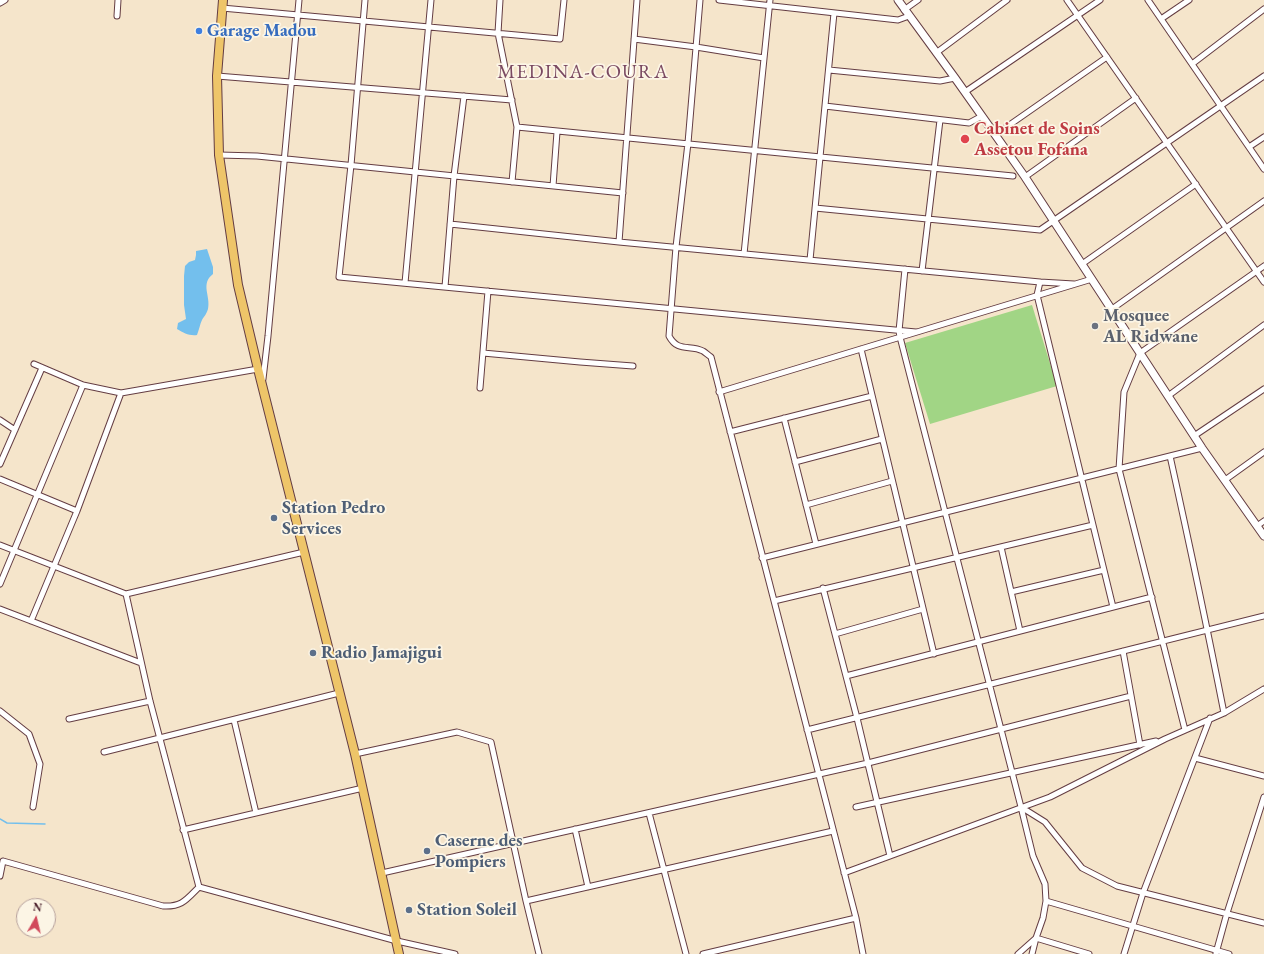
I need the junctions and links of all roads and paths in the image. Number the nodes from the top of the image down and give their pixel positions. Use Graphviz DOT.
graph roads {
  1 [pos="5,0"];
  2 [pos="118,0"];
  3 [pos="299,0"];
  4 [pos="365,0"];
  5 [pos="431,0"];
  6 [pos="500,0"];
  7 [pos="564,0"];
  8 [pos="637,0"];
  9 [pos="700,0"];
  10 [pos="719,0"];
  11 [pos="898,0"];
  12 [pos="918,0"];
  13 [pos="1007,0"];
  14 [pos="1067,0"];
  15 [pos="1100,0"];
  16 [pos="1148,0"];
  17 [pos="1189,0"];
  18 [pos="0,3"];
  19 [pos="770,3"];
  20 [pos="222,4"];
  21 [pos="1264,9"];
  22 [pos="904,10"];
  23 [pos="834,13"];
  24 [pos="297,15"];
  25 [pos="1078,15"];
  26 [pos="117,16"];
  27 [pos="909,16"];
  28 [pos="1161,19"];
  29 [pos="363,21"];
  30 [pos="429,27"];
  31 [pos="498,33"];
  32 [pos="634,39"];
  33 [pos="696,47"];
  34 [pos="936,53"];
  35 [pos="1107,57"];
  36 [pos="764,58"];
  37 [pos="1192,64"];
  38 [pos="829,70"];
  39 [pos="217,76"];
  40 [pos="1264,76"];
  41 [pos="955,78"];
  42 [pos="291,82"];
  43 [pos="357,88"];
  44 [pos="965,92"];
  45 [pos="423,93"];
  46 [pos="464,96"];
  47 [pos="1136,98"];
  48 [pos="512,100"];
  49 [pos="825,106"];
  50 [pos="1221,106"];
  51 [pos="982,116"];
  52 [pos="940,120"];
  53 [pos="517,127"];
  54 [pos="557,132"];
  55 [pos="995,135"];
  56 [pos="1264,137"];
  57 [pos="627,138"];
  58 [pos="688,143"];
  59 [pos="1167,143"];
  60 [pos="1249,147"];
  61 [pos="755,151"];
  62 [pos="219,155"];
  63 [pos="820,157"];
  64 [pos="284,158"];
  65 [pos="351,165"];
  66 [pos="934,168"];
  67 [pos="1264,168"];
  68 [pos="416,172"];
  69 [pos="454,176"];
  70 [pos="1013,176"];
  71 [pos="1025,177"];
  72 [pos="512,182"];
  73 [pos="1196,184"];
  74 [pos="553,186"];
  75 [pos="623,193"];
  76 [pos="1264,201"];
  77 [pos="815,208"];
  78 [pos="928,219"];
  79 [pos="1054,220"];
  80 [pos="450,224"];
  81 [pos="1226,228"];
  82 [pos="619,242"];
  83 [pos="676,247"];
  84 [pos="744,254"];
  85 [pos="810,260"];
  86 [pos="1082,264"];
  87 [pos="1264,266"];
  88 [pos="905,269"];
  89 [pos="922,271"];
  90 [pos="1256,271"];
  91 [pos="1092,279"];
  92 [pos="1040,282"];
  93 [pos="1264,282"];
  94 [pos="405,283"];
  95 [pos="1074,284"];
  96 [pos="445,287"];
  97 [pos="488,291"];
  98 [pos="1038,295"];
  99 [pos="671,309"];
  100 [pos="1112,309"];
  101 [pos="1264,325"];
  102 [pos="899,331"];
  103 [pos="916,332"];
  104 [pos="900,337"];
  105 [pos="861,349"];
  106 [pos="483,353"];
  107 [pos="1140,353"];
  108 [pos="34,364"];
  109 [pos="633,366"];
  110 [pos="42,368"];
  111 [pos="258,369"];
  112 [pos="83,385"];
  113 [pos="262,386"];
  114 [pos="480,388"];
  115 [pos="1264,389"];
  116 [pos="720,392"];
  117 [pos="121,393"];
  118 [pos="872,396"];
  119 [pos="1168,396"];
  120 [pos="784,418"];
  121 [pos="0,420"];
  122 [pos="15,430"];
  123 [pos="730,432"];
  124 [pos="1194,436"];
  125 [pos="882,439"];
  126 [pos="1202,448"];
  127 [pos="1264,452"];
  128 [pos="1170,456"];
  129 [pos="795,462"];
  130 [pos="0,464"];
  131 [pos="1118,469"];
  132 [pos="1082,478"];
  133 [pos="0,479"];
  134 [pos="1224,480"];
  135 [pos="892,481"];
  136 [pos="38,495"];
  137 [pos="806,505"];
  138 [pos="77,511"];
  139 [pos="945,512"];
  140 [pos="1264,521"];
  141 [pos="902,523"];
  142 [pos="1093,524"];
  143 [pos="1257,526"];
  144 [pos="1264,536"];
  145 [pos="816,544"];
  146 [pos="0,545"];
  147 [pos="1000,547"];
  148 [pos="15,550"];
  149 [pos="304,552"];
  150 [pos="762,558"];
  151 [pos="957,558"];
  152 [pos="54,565"];
  153 [pos="913,568"];
  154 [pos="1104,570"];
  155 [pos="0,584"];
  156 [pos="823,588"];
  157 [pos="1011,592"];
  158 [pos="126,594"];
  159 [pos="1152,597"];
  160 [pos="774,601"];
  161 [pos="1112,607"];
  162 [pos="0,609"];
  163 [pos="923,609"];
  164 [pos="1264,616"];
  165 [pos="31,621"];
  166 [pos="1207,630"];
  167 [pos="1020,631"];
  168 [pos="834,634"];
  169 [pos="1163,641"];
  170 [pos="979,642"];
  171 [pos="1123,651"];
  172 [pos="934,654"];
  173 [pos="141,664"];
  174 [pos="846,676"];
  175 [pos="990,684"];
  176 [pos="1264,689"];
  177 [pos="340,693"];
  178 [pos="1131,696"];
  179 [pos="150,701"];
  180 [pos="0,711"];
  181 [pos="1224,713"];
  182 [pos="857,718"];
  183 [pos="1210,718"];
  184 [pos="69,719"];
  185 [pos="234,720"];
  186 [pos="1001,729"];
  187 [pos="807,730"];
  188 [pos="1185,730"];
  189 [pos="159,738"];
  190 [pos="1165,739"];
  191 [pos="1140,745"];
  192 [pos="104,752"];
  193 [pos="355,754"];
  194 [pos="1195,758"];
  195 [pos="868,763"];
  196 [pos="1012,773"];
  197 [pos="818,774"];
  198 [pos="1264,776"];
  199 [pos="363,788"];
  200 [pos="1264,797"];
  201 [pos="877,802"];
  202 [pos="33,807"];
  203 [pos="856,807"];
  204 [pos="1021,807"];
  205 [pos="256,812"];
  206 [pos="649,813"];
  207 [pos="575,829"];
  208 [pos="183,830"];
  209 [pos="833,831"];
  210 [pos="513,843"];
  211 [pos="890,856"];
  212 [pos="664,870"];
  213 [pos="382,873"];
  214 [pos="844,873"];
  215 [pos="0,876"];
  216 [pos="199,887"];
  217 [pos="588,887"];
  218 [pos="1142,893"];
  219 [pos="526,901"];
  220 [pos="1046,901"];
  221 [pos="1227,913"];
  222 [pos="856,918"];
  223 [pos="1264,923"];
  224 [pos="1133,926"];
  225 [pos="1036,938"];
  226 [pos="397,941"];
  227 [pos="1216,952"];
  228 [pos="399,954"];
  229 [pos="455,954"];
  230 [pos="539,954"];
  231 [pos="686,954"];
  232 [pos="703,954"];
  233 [pos="862,954"];
  234 [pos="1018,954"];
  235 [pos="1032,954"];
  236 [pos="1089,954"];
  237 [pos="1124,954"];
  238 [pos="1229,954"];
  1 -- 18 [label="street"];
  2 -- 26 [label="street"];
  3 -- 24 [label="street"];
  4 -- 29 [label="street"];
  5 -- 30 [label="street"];
  6 -- 31 [label="street"];
  7 -- 31 [label="street"];
  8 -- 32 [label="street"];
  9 -- 33 [label="street"];
  10 -- 19 [label="street"];
  11 -- 22 [label="street"];
  12 -- 22 [label="street"];
  13 -- 34 [label="street"];
  14 -- 25 [label="street"];
  15 -- 25 [label="street"];
  16 -- 28 [label="street"];
  17 -- 28 [label="street"];
  19 -- 23 [label="street"];
  19 -- 36 [label="street"];
  20 -- 24 [label="street"];
  20 -- 39 [label="main road"];
  21 -- 37 [label="street"];
  22 -- 27 [label="street"];
  23 -- 27 [label="street"];
  23 -- 38 [label="street"];
  24 -- 29 [label="street"];
  24 -- 42 [label="street"];
  25 -- 35 [label="street"];
  25 -- 44 [label="street"];
  27 -- 34 [label="street"];
  28 -- 37 [label="street"];
  29 -- 30 [label="street"];
  29 -- 43 [label="street"];
  30 -- 31 [label="street"];
  30 -- 45 [label="street"];
  31 -- 48 [label="street"];
  32 -- 33 [label="street"];
  32 -- 57 [label="street"];
  33 -- 36 [label="street"];
  33 -- 58 [label="street"];
  34 -- 41 [label="street"];
  35 -- 47 [label="street"];
  35 -- 55 [label="street"];
  36 -- 61 [label="street"];
  37 -- 50 [label="street"];
  38 -- 41 [label="street"];
  38 -- 49 [label="street"];
  39 -- 42 [label="street"];
  39 -- 62 [label="main road"];
  40 -- 50 [label="street"];
  41 -- 44 [label="street"];
  42 -- 43 [label="street"];
  42 -- 64 [label="street"];
  43 -- 45 [label="street"];
  43 -- 65 [label="street"];
  44 -- 51 [label="street"];
  45 -- 46 [label="street"];
  45 -- 68 [label="street"];
  46 -- 48 [label="street"];
  46 -- 69 [label="street"];
  47 -- 59 [label="street"];
  47 -- 71 [label="street"];
  48 -- 53 [label="street"];
  49 -- 52 [label="street"];
  49 -- 63 [label="street"];
  50 -- 59 [label="street"];
  50 -- 60 [label="street"];
  51 -- 52 [label="street"];
  51 -- 55 [label="street"];
  52 -- 66 [label="street"];
  53 -- 54 [label="street"];
  53 -- 72 [label="street"];
  54 -- 57 [label="street"];
  54 -- 74 [label="street"];
  55 -- 71 [label="street"];
  56 -- 60 [label="street"];
  57 -- 58 [label="street"];
  57 -- 75 [label="street"];
  58 -- 61 [label="street"];
  58 -- 83 [label="street"];
  59 -- 73 [label="street"];
  59 -- 79 [label="street"];
  60 -- 67 [label="street"];
  61 -- 63 [label="street"];
  61 -- 84 [label="street"];
  62 -- 64 [label="street"];
  62 -- 111 [label="main road"];
  63 -- 66 [label="street"];
  63 -- 77 [label="street"];
  64 -- 65 [label="street"];
  64 -- 113 [label="street"];
  65 -- 68 [label="street"];
  65 -- 94 [label="street"];
  66 -- 70 [label="street"];
  66 -- 78 [label="street"];
  68 -- 69 [label="street"];
  68 -- 94 [label="street"];
  69 -- 72 [label="street"];
  69 -- 80 [label="street"];
  71 -- 79 [label="street"];
  72 -- 74 [label="street"];
  73 -- 81 [label="street"];
  73 -- 86 [label="street"];
  74 -- 75 [label="street"];
  75 -- 82 [label="street"];
  76 -- 81 [label="street"];
  77 -- 78 [label="street"];
  77 -- 85 [label="street"];
  78 -- 79 [label="street"];
  78 -- 89 [label="street"];
  79 -- 86 [label="street"];
  80 -- 82 [label="street"];
  80 -- 96 [label="street"];
  81 -- 90 [label="street"];
  81 -- 100 [label="street"];
  82 -- 83 [label="street"];
  83 -- 84 [label="street"];
  83 -- 99 [label="street"];
  84 -- 85 [label="street"];
  85 -- 88 [label="street"];
  86 -- 91 [label="street"];
  87 -- 90 [label="street"];
  88 -- 89 [label="street"];
  88 -- 102 [label="street"];
  89 -- 92 [label="street"];
  90 -- 93 [label="street"];
  90 -- 107 [label="street"];
  91 -- 95 [label="street"];
  91 -- 100 [label="street"];
  92 -- 95 [label="street"];
  92 -- 98 [label="street"];
  94 -- 96 [label="street"];
  95 -- 98 [label="street"];
  96 -- 97 [label="street"];
  97 -- 99 [label="street"];
  97 -- 106 [label="street"];
  98 -- 103 [label="street"];
  98 -- 132 [label="street"];
  99 -- 102 [label="street"];
  99 -- 116 [label="street"];
  100 -- 107 [label="street"];
  101 -- 119 [label="street"];
  102 -- 103 [label="street"];
  102 -- 104 [label="street"];
  103 -- 104 [label="street"];
  104 -- 105 [label="street"];
  104 -- 139 [label="street"];
  105 -- 116 [label="street"];
  105 -- 118 [label="street"];
  106 -- 109 [label="street"];
  106 -- 114 [label="street"];
  107 -- 119 [label="street"];
  107 -- 131 [label="street"];
  108 -- 110 [label="street"];
  110 -- 112 [label="street"];
  110 -- 122 [label="street"];
  111 -- 113 [label="main road"];
  111 -- 117 [label="street"];
  112 -- 117 [label="street"];
  112 -- 136 [label="street"];
  113 -- 149 [label="main road"];
  115 -- 124 [label="street"];
  116 -- 123 [label="street"];
  117 -- 138 [label="street"];
  118 -- 120 [label="street"];
  118 -- 125 [label="street"];
  119 -- 124 [label="street"];
  120 -- 123 [label="street"];
  120 -- 129 [label="street"];
  121 -- 122 [label="street"];
  122 -- 130 [label="street"];
  123 -- 150 [label="street"];
  124 -- 126 [label="street"];
  125 -- 129 [label="street"];
  125 -- 135 [label="street"];
  126 -- 128 [label="street"];
  126 -- 134 [label="street"];
  127 -- 134 [label="street"];
  128 -- 131 [label="street"];
  128 -- 166 [label="street"];
  129 -- 137 [label="street"];
  131 -- 132 [label="street"];
  131 -- 159 [label="street"];
  132 -- 139 [label="street"];
  132 -- 142 [label="street"];
  133 -- 136 [label="street"];
  134 -- 143 [label="street"];
  135 -- 137 [label="street"];
  135 -- 141 [label="street"];
  136 -- 138 [label="street"];
  136 -- 148 [label="street"];
  137 -- 145 [label="street"];
  138 -- 152 [label="street"];
  139 -- 141 [label="street"];
  139 -- 151 [label="street"];
  140 -- 143 [label="street"];
  141 -- 145 [label="street"];
  141 -- 153 [label="street"];
  142 -- 147 [label="street"];
  142 -- 154 [label="street"];
  143 -- 144 [label="street"];
  145 -- 150 [label="street"];
  146 -- 148 [label="street"];
  147 -- 151 [label="street"];
  147 -- 157 [label="street"];
  148 -- 152 [label="street"];
  148 -- 155 [label="street"];
  149 -- 158 [label="street"];
  149 -- 177 [label="main road"];
  150 -- 160 [label="street"];
  151 -- 153 [label="street"];
  151 -- 170 [label="street"];
  152 -- 158 [label="street"];
  152 -- 165 [label="street"];
  153 -- 156 [label="street"];
  153 -- 163 [label="street"];
  154 -- 157 [label="street"];
  154 -- 161 [label="street"];
  156 -- 160 [label="street"];
  156 -- 168 [label="street"];
  157 -- 167 [label="street"];
  158 -- 173 [label="street"];
  159 -- 161 [label="street"];
  159 -- 169 [label="street"];
  160 -- 187 [label="street"];
  161 -- 167 [label="street"];
  162 -- 165 [label="street"];
  163 -- 168 [label="street"];
  163 -- 172 [label="street"];
  164 -- 166 [label="street"];
  165 -- 173 [label="street"];
  166 -- 169 [label="street"];
  166 -- 181 [label="street"];
  167 -- 170 [label="street"];
  168 -- 174 [label="street"];
  169 -- 171 [label="street"];
  169 -- 188 [label="street"];
  170 -- 172 [label="street"];
  170 -- 175 [label="street"];
  171 -- 175 [label="street"];
  171 -- 178 [label="street"];
  172 -- 174 [label="street"];
  173 -- 179 [label="street"];
  174 -- 182 [label="street"];
  175 -- 182 [label="street"];
  175 -- 186 [label="street"];
  176 -- 181 [label="street"];
  177 -- 185 [label="street"];
  177 -- 193 [label="main road"];
  178 -- 186 [label="street"];
  178 -- 191 [label="street"];
  179 -- 184 [label="street"];
  179 -- 189 [label="street"];
  180 -- 202 [label="street"];
  181 -- 183 [label="street"];
  182 -- 187 [label="street"];
  182 -- 195 [label="street"];
  183 -- 188 [label="street"];
  183 -- 194 [label="street"];
  185 -- 189 [label="street"];
  185 -- 205 [label="street"];
  186 -- 195 [label="street"];
  186 -- 196 [label="street"];
  187 -- 197 [label="street"];
  188 -- 190 [label="street"];
  189 -- 192 [label="street"];
  189 -- 208 [label="street"];
  190 -- 191 [label="street"];
  190 -- 204 [label="street"];
  191 -- 196 [label="street"];
  193 -- 199 [label="main road"];
  193 -- 210 [label="street"];
  194 -- 198 [label="street"];
  194 -- 218 [label="street"];
  195 -- 197 [label="street"];
  195 -- 201 [label="street"];
  196 -- 201 [label="street"];
  196 -- 204 [label="street"];
  197 -- 206 [label="street"];
  197 -- 209 [label="street"];
  199 -- 205 [label="street"];
  199 -- 213 [label="main road"];
  200 -- 221 [label="street"];
  201 -- 203 [label="street"];
  201 -- 211 [label="street"];
  204 -- 211 [label="street"];
  204 -- 218 [label="street"];
  204 -- 220 [label="street"];
  205 -- 208 [label="street"];
  206 -- 207 [label="street"];
  206 -- 212 [label="street"];
  207 -- 210 [label="street"];
  207 -- 217 [label="street"];
  208 -- 216 [label="street"];
  209 -- 212 [label="street"];
  209 -- 214 [label="street"];
  210 -- 213 [label="street"];
  210 -- 219 [label="street"];
  211 -- 214 [label="street"];
  212 -- 217 [label="street"];
  212 -- 231 [label="street"];
  213 -- 226 [label="main road"];
  214 -- 222 [label="street"];
  215 -- 216 [label="street"];
  216 -- 226 [label="street"];
  217 -- 219 [label="street"];
  218 -- 221 [label="street"];
  218 -- 224 [label="street"];
  219 -- 230 [label="street"];
  220 -- 224 [label="street"];
  220 -- 225 [label="street"];
  221 -- 223 [label="street"];
  221 -- 227 [label="street"];
  222 -- 232 [label="street"];
  222 -- 233 [label="street"];
  224 -- 227 [label="street"];
  224 -- 237 [label="street"];
  225 -- 234 [label="street"];
  225 -- 235 [label="street"];
  225 -- 236 [label="street"];
  226 -- 228 [label="main road"];
  226 -- 229 [label="street"];
  227 -- 238 [label="street"];
}
